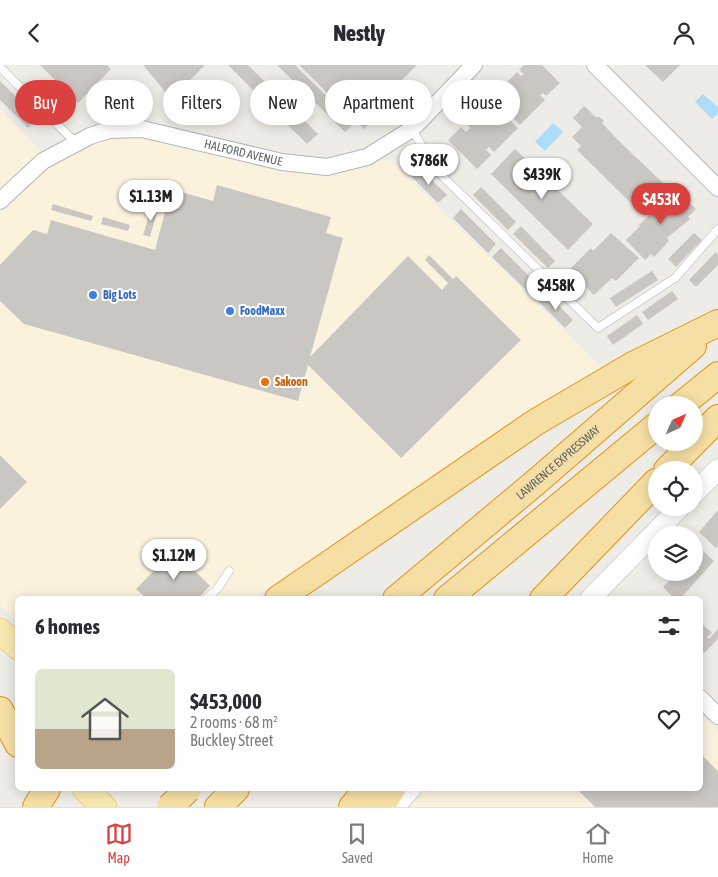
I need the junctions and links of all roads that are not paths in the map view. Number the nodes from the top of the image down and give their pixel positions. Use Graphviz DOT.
graph roads {
  1 [pos="474,65"];
  2 [pos="595,65"];
  3 [pos="0,67"];
  4 [pos="412,129"];
  5 [pos="76,143"];
  6 [pos="718,188"];
  7 [pos="0,201"];
  8 [pos="718,229"];
  9 [pos="718,323"];
  10 [pos="718,375"];
  11 [pos="693,396"];
  12 [pos="718,417"];
  13 [pos="648,433"];
  14 [pos="676,461"];
  15 [pos="717,471"];
  16 [pos="703,485"];
  17 [pos="648,489"];
  18 [pos="671,516"];
  19 [pos="229,571"];
  20 [pos="209,596"];
  21 [pos="282,596"];
  22 [pos="400,596"];
  23 [pos="451,596"];
  24 [pos="546,596"];
  25 [pos="595,596"];
  26 [pos="0,631"];
  27 [pos="15,644"];
  28 [pos="703,701"];
  29 [pos="0,704"];
  30 [pos="0,710"];
  31 [pos="718,716"];
  32 [pos="15,718"];
  33 [pos="15,738"];
  34 [pos="24,791"];
  35 [pos="46,791"];
  36 [pos="87,791"];
  37 [pos="176,791"];
  38 [pos="186,791"];
  39 [pos="365,791"];
  40 [pos="391,791"];
  41 [pos="409,791"];
  42 [pos="19,807"];
  43 [pos="36,807"];
  44 [pos="104,807"];
  45 [pos="170,807"];
  46 [pos="193,807"];
  47 [pos="352,807"];
  48 [pos="382,807"];
  49 [pos="394,807"];
  1 -- 4 [label="street, HALFORD AVENUE"];
  2 -- 6 [label="street"];
  3 -- 5 [label="lane"];
  4 -- 5 [label="street, HALFORD AVENUE"];
  4 -- 8 [label="lane"];
  5 -- 7 [label="street, HALFORD AVENUE"];
  9 -- 21 [label="highway"];
  9 -- 22 [label="highway, LAWRENCE EXPRESSWAY"];
  10 -- 11 [label="highway"];
  12 -- 14 [label="highway"];
  13 -- 23 [label="highway"];
  15 -- 16 [label="street"];
  17 -- 24 [label="highway"];
  18 -- 25 [label="street"];
  19 -- 20 [label="lane"];
  26 -- 27 [label="main road"];
  28 -- 31 [label="street"];
  29 -- 32 [label="main road"];
  30 -- 33 [label="highway"];
  34 -- 42 [label="highway"];
  35 -- 43 [label="highway"];
  36 -- 44 [label="main road"];
  37 -- 46 [label="main road"];
  38 -- 45 [label="highway, bridge"];
  39 -- 47 [label="highway"];
  40 -- 48 [label="highway"];
  41 -- 49 [label="street"];
}
